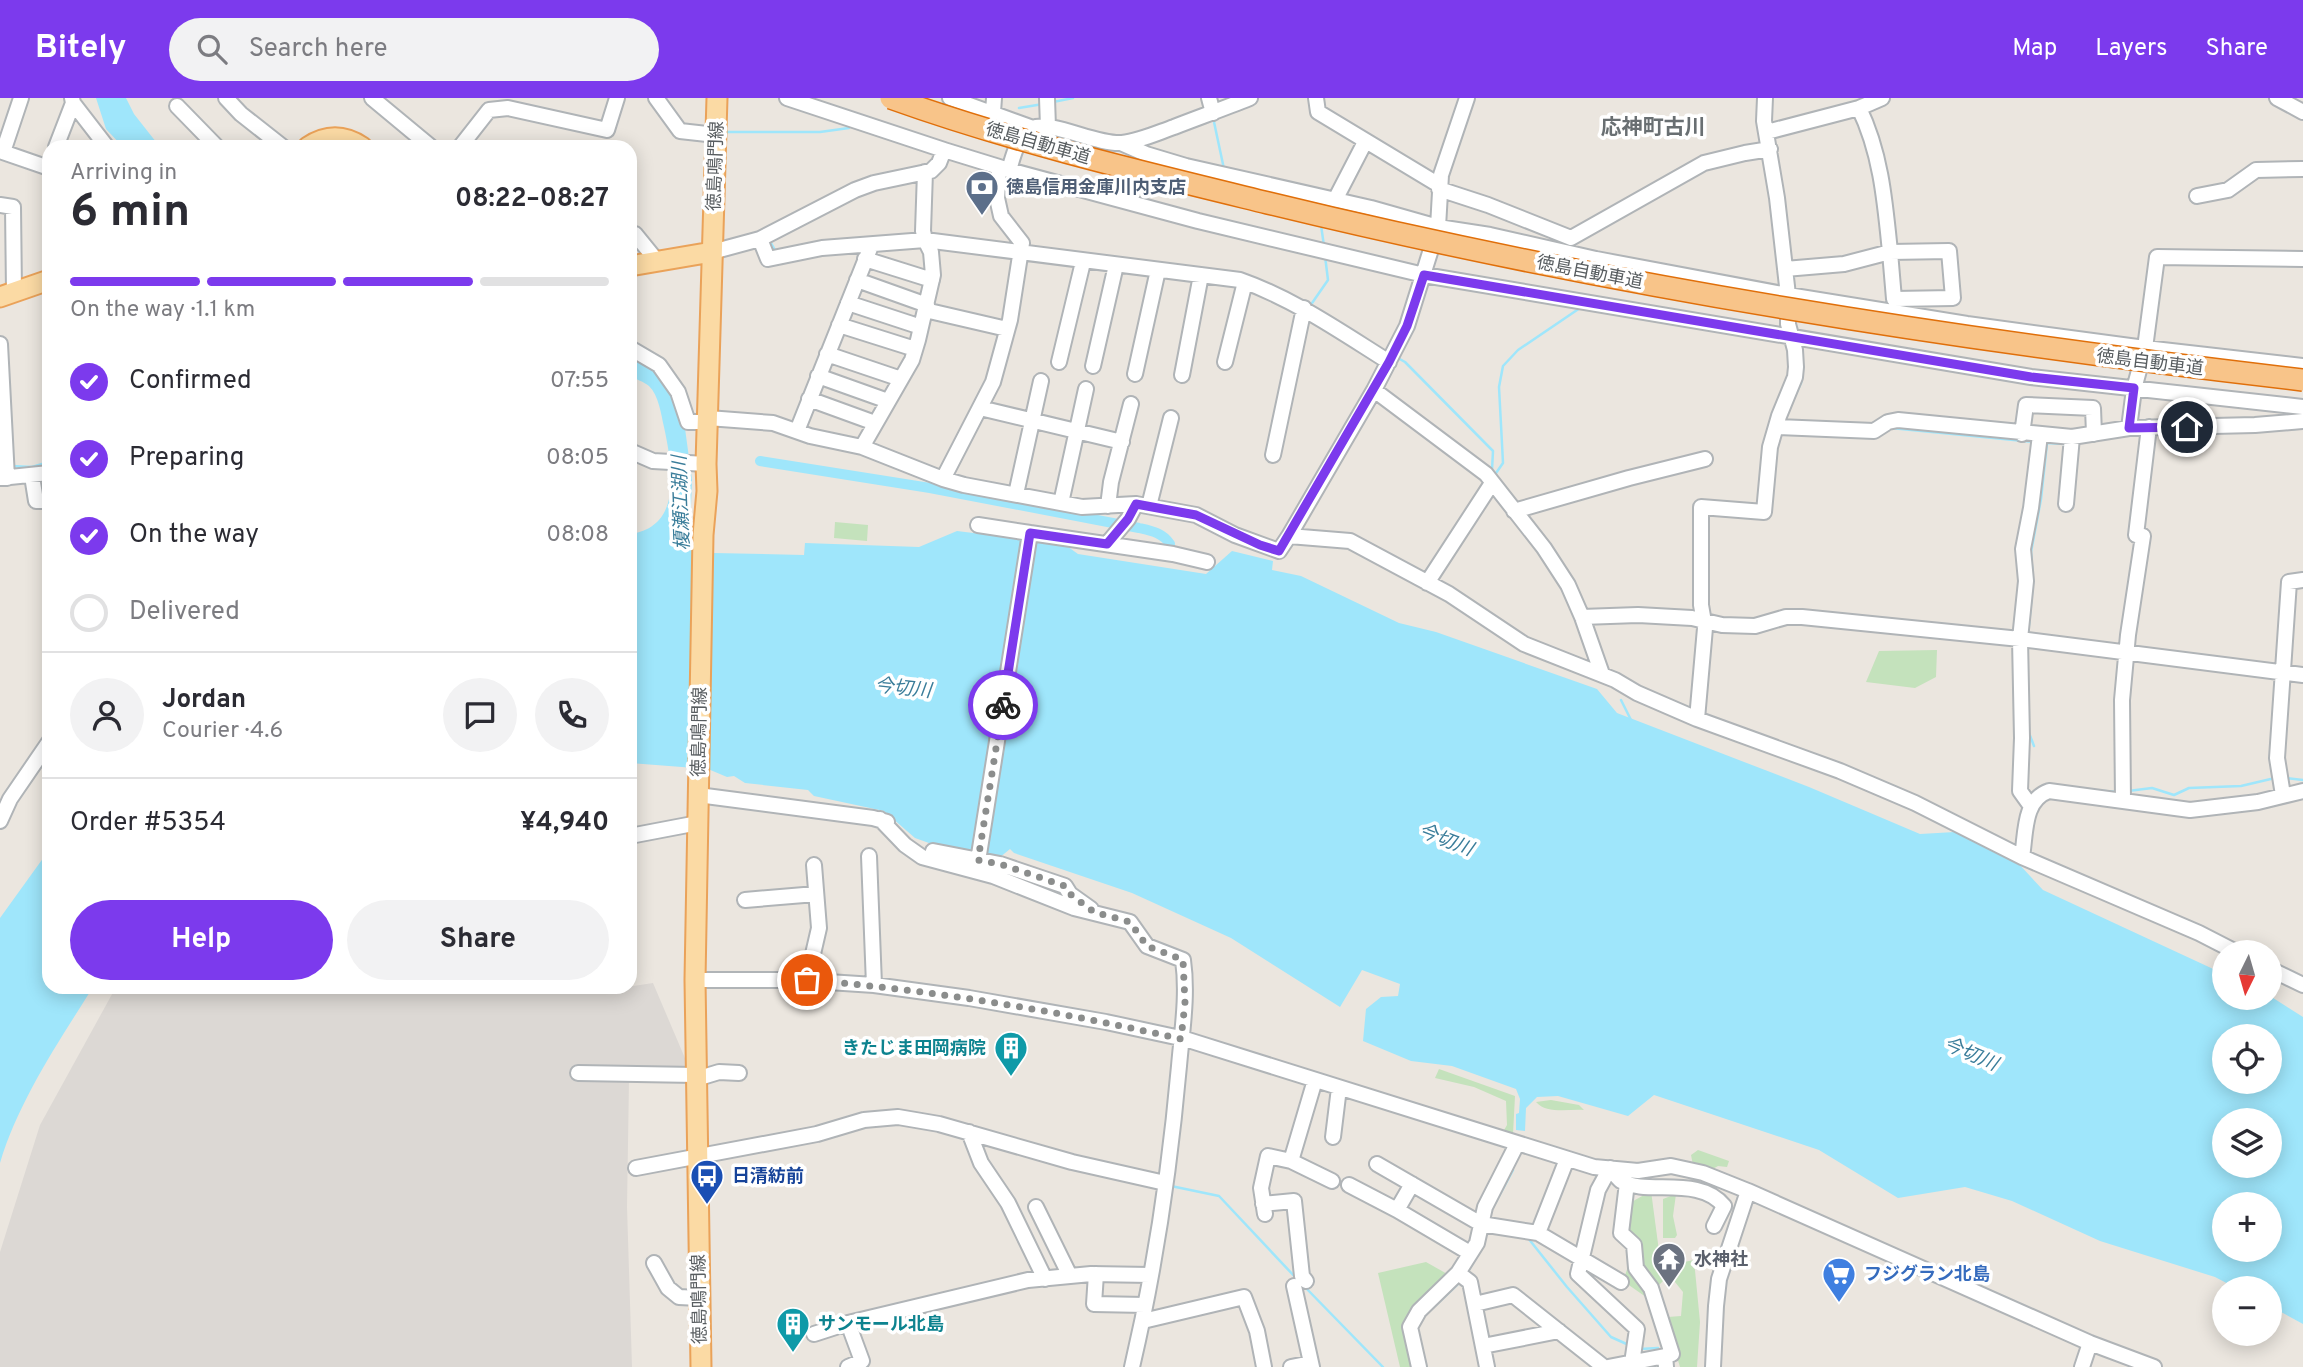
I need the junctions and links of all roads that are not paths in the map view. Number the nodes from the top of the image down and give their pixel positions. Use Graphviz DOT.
graph roads {
  1 [pos="21,98"];
  2 [pos="226,98"];
  3 [pos="617,98"];
  4 [pos="656,98"];
  5 [pos="717,98"];
  6 [pos="788,98"];
  7 [pos="891,98"];
  8 [pos="1250,98"];
  9 [pos="1316,98"];
  10 [pos="1467,98"];
  11 [pos="1765,98"];
  12 [pos="1882,98"];
  13 [pos="2277,98"];
  14 [pos="956,99"];
  15 [pos="379,100"];
  16 [pos="73,101"];
  17 [pos="1047,102"];
  18 [pos="993,105"];
  19 [pos="1211,105"];
  20 [pos="1839,105"];
  21 [pos="177,106"];
  22 [pos="1859,107"];
  23 [pos="2303,112"];
  24 [pos="1040,128"];
  25 [pos="1768,132"];
  26 [pos="716,135"];
  27 [pos="59,140"];
  28 [pos="102,140"];
  29 [pos="210,140"];
  30 [pos="276,140"];
  31 [pos="423,140"];
  32 [pos="465,140"];
  33 [pos="1365,142"];
  34 [pos="1121,143"];
  35 [pos="1770,149"];
  36 [pos="944,150"];
  37 [pos="1,152"];
  38 [pos="42,166"];
  39 [pos="1004,169"];
  40 [pos="2303,169"];
  41 [pos="925,172"];
  42 [pos="1439,187"];
  43 [pos="2197,196"];
  44 [pos="1335,200"];
  45 [pos="0,205"];
  46 [pos="1438,227"];
  47 [pos="1585,232"];
  48 [pos="637,236"];
  49 [pos="924,236"];
  50 [pos="760,239"];
  51 [pos="1022,248"];
  52 [pos="712,252"];
  53 [pos="868,252"];
  54 [pos="1890,252"];
  55 [pos="1596,259"];
  56 [pos="2303,259"];
  57 [pos="657,261"];
  58 [pos="1083,261"];
  59 [pos="637,265"];
  60 [pos="1115,265"];
  61 [pos="1158,270"];
  62 [pos="1785,270"];
  63 [pos="1201,275"];
  64 [pos="1424,275"];
  65 [pos="857,280"];
  66 [pos="932,280"];
  67 [pos="42,282"];
  68 [pos="1245,282"];
  69 [pos="7,294"];
  70 [pos="1788,295"];
  71 [pos="848,303"];
  72 [pos="926,307"];
  73 [pos="1304,309"];
  74 [pos="839,325"];
  75 [pos="921,327"];
  76 [pos="1003,328"];
  77 [pos="1791,338"];
  78 [pos="0,344"];
  79 [pos="2145,348"];
  80 [pos="915,349"];
  81 [pos="637,352"];
  82 [pos="827,354"];
  83 [pos="1391,357"];
  84 [pos="1,362"];
  85 [pos="1059,362"];
  86 [pos="1226,362"];
  87 [pos="1093,366"];
  88 [pos="2303,366"];
  89 [pos="1135,374"];
  90 [pos="1182,375"];
  91 [pos="818,376"];
  92 [pos="901,379"];
  93 [pos="2303,380"];
  94 [pos="1041,381"];
  95 [pos="1086,388"];
  96 [pos="2134,388"];
  97 [pos="1374,390"];
  98 [pos="809,399"];
  99 [pos="888,401"];
  100 [pos="1131,404"];
  101 [pos="2303,407"];
  102 [pos="980,408"];
  103 [pos="1171,418"];
  104 [pos="708,420"];
  105 [pos="1032,421"];
  106 [pos="2303,421"];
  107 [pos="875,423"];
  108 [pos="1776,427"];
  109 [pos="2129,428"];
  110 [pos="797,431"];
  111 [pos="1077,431"];
  112 [pos="2149,431"];
  113 [pos="2022,434"];
  114 [pos="2094,435"];
  115 [pos="2039,440"];
  116 [pos="1122,442"];
  117 [pos="2072,442"];
  118 [pos="862,447"];
  119 [pos="637,455"];
  120 [pos="1273,455"];
  121 [pos="1705,459"];
  122 [pos="702,464"];
  123 [pos="42,474"];
  124 [pos="32,476"];
  125 [pos="4,478"];
  126 [pos="943,479"];
  127 [pos="1492,483"];
  128 [pos="1016,494"];
  129 [pos="42,501"];
  130 [pos="1061,503"];
  131 [pos="2066,504"];
  132 [pos="1142,505"];
  133 [pos="1108,506"];
  134 [pos="1517,510"];
  135 [pos="978,525"];
  136 [pos="1030,536"];
  137 [pos="1289,536"];
  138 [pos="1107,544"];
  139 [pos="1207,562"];
  140 [pos="2303,580"];
  141 [pos="1426,583"];
  142 [pos="1585,616"];
  143 [pos="1703,620"];
  144 [pos="2025,639"];
  145 [pos="2126,652"];
  146 [pos="2283,672"];
  147 [pos="1602,674"];
  148 [pos="2303,675"];
  149 [pos="1697,719"];
  150 [pos="42,752"];
  151 [pos="2280,784"];
  152 [pos="2303,791"];
  153 [pos="698,793"];
  154 [pos="2122,795"];
  155 [pos="2030,805"];
  156 [pos="880,819"];
  157 [pos="0,821"];
  158 [pos="698,824"];
  159 [pos="637,835"];
  160 [pos="869,856"];
  161 [pos="2022,857"];
  162 [pos="979,858"];
  163 [pos="814,865"];
  164 [pos="816,894"];
  165 [pos="745,900"];
  166 [pos="1094,912"];
  167 [pos="2212,940"];
  168 [pos="2282,975"];
  169 [pos="807,980"];
  170 [pos="695,981"];
  171 [pos="874,985"];
  172 [pos="2303,985"];
  173 [pos="1181,1039"];
  174 [pos="578,1073"];
  175 [pos="739,1073"];
  176 [pos="696,1077"];
  177 [pos="1315,1080"];
  178 [pos="1339,1088"];
  179 [pos="969,1132"];
  180 [pos="1332,1137"];
  181 [pos="1517,1144"];
  182 [pos="697,1155"];
  183 [pos="1567,1159"];
  184 [pos="1291,1161"];
  185 [pos="1377,1164"];
  186 [pos="636,1168"];
  187 [pos="1610,1168"];
  188 [pos="1332,1181"];
  189 [pos="1165,1183"];
  190 [pos="1627,1183"];
  191 [pos="1412,1184"];
  192 [pos="1349,1185"];
  193 [pos="1748,1191"];
  194 [pos="1036,1207"];
  195 [pos="1397,1210"];
  196 [pos="1481,1224"];
  197 [pos="1714,1226"];
  198 [pos="1538,1233"];
  199 [pos="1050,1234"];
  200 [pos="1028,1243"];
  201 [pos="1470,1253"];
  202 [pos="1581,1259"];
  203 [pos="654,1263"];
  204 [pos="1458,1273"];
  205 [pos="1097,1274"];
  206 [pos="1150,1275"];
  207 [pos="1070,1276"];
  208 [pos="1045,1279"];
  209 [pos="1621,1282"];
  210 [pos="699,1298"];
  211 [pos="1475,1304"];
  212 [pos="1145,1305"];
  213 [pos="1143,1321"];
  214 [pos="849,1323"];
  215 [pos="1559,1331"];
  216 [pos="814,1334"];
  217 [pos="2090,1343"];
  218 [pos="1483,1346"];
  219 [pos="1665,1362"];
  220 [pos="1632,1363"];
  221 [pos="1312,1365"];
  222 [pos="701,1367"];
  223 [pos="848,1367"];
  224 [pos="1132,1367"];
  225 [pos="1264,1367"];
  226 [pos="1291,1367"];
  227 [pos="1419,1367"];
  228 [pos="1487,1367"];
  229 [pos="1606,1367"];
  230 [pos="1713,1367"];
  231 [pos="2082,1367"];
  232 [pos="2154,1367"];
  1 -- 37 [label="street"];
  2 -- 30 [label="street"];
  3 -- 32 [label="street"];
  4 -- 26 [label="street"];
  5 -- 26 [label="main road, 徳島鳴門線"];
  6 -- 36 [label="street"];
  7 -- 93 [label="highway, 徳島自動車道, bridge"];
  8 -- 19 [label="street"];
  9 -- 33 [label="street"];
  10 -- 42 [label="street"];
  11 -- 25 [label="street"];
  12 -- 22 [label="street"];
  13 -- 23 [label="street"];
  14 -- 18 [label="street"];
  15 -- 31 [label="street"];
  16 -- 27 [label="street"];
  16 -- 28 [label="street"];
  17 -- 24 [label="street"];
  18 -- 24 [label="street"];
  19 -- 34 [label="street"];
  20 -- 22 [label="street"];
  20 -- 25 [label="street"];
  21 -- 29 [label="street"];
  22 -- 54 [label="street"];
  24 -- 34 [label="street"];
  24 -- 39 [label="street"];
  25 -- 35 [label="street"];
  26 -- 52 [label="main road, 徳島鳴門線"];
  33 -- 42 [label="street"];
  33 -- 44 [label="street"];
  34 -- 44 [label="street"];
  35 -- 47 [label="street"];
  35 -- 62 [label="street"];
  36 -- 39 [label="street"];
  36 -- 41 [label="street"];
  37 -- 38 [label="street"];
  39 -- 51 [label="street"];
  39 -- 64 [label="street"];
  40 -- 43 [label="street"];
  41 -- 49 [label="street"];
  41 -- 50 [label="street"];
  42 -- 46 [label="street"];
  42 -- 47 [label="street"];
  44 -- 46 [label="street"];
  45 -- 69 [label="street"];
  46 -- 55 [label="street"];
  46 -- 64 [label="street"];
  47 -- 55 [label="street"];
  48 -- 57 [label="street"];
  49 -- 51 [label="street"];
  49 -- 53 [label="street"];
  49 -- 66 [label="street"];
  50 -- 52 [label="street"];
  50 -- 53 [label="street"];
  51 -- 58 [label="street"];
  51 -- 76 [label="street"];
  52 -- 57 [label="main road"];
  52 -- 104 [label="main road, 徳島鳴門線"];
  53 -- 65 [label="street"];
  53 -- 66 [label="street"];
  54 -- 54 [label="street"];
  54 -- 62 [label="street"];
  55 -- 70 [label="street"];
  56 -- 79 [label="street"];
  57 -- 59 [label="main road"];
  58 -- 60 [label="street"];
  58 -- 85 [label="street"];
  60 -- 61 [label="street"];
  60 -- 87 [label="street"];
  61 -- 63 [label="street"];
  61 -- 89 [label="street"];
  62 -- 70 [label="street"];
  63 -- 68 [label="street"];
  63 -- 90 [label="street"];
  64 -- 77 [label="street"];
  64 -- 83 [label="street"];
  65 -- 71 [label="street"];
  65 -- 72 [label="street"];
  66 -- 72 [label="street"];
  67 -- 69 [label="main road"];
  68 -- 73 [label="street"];
  68 -- 86 [label="street"];
  70 -- 77 [label="street"];
  70 -- 79 [label="street"];
  71 -- 74 [label="street"];
  71 -- 75 [label="street"];
  72 -- 75 [label="street"];
  72 -- 76 [label="street"];
  73 -- 83 [label="street"];
  73 -- 120 [label="street"];
  74 -- 80 [label="street"];
  74 -- 82 [label="street"];
  75 -- 80 [label="street"];
  76 -- 102 [label="street"];
  77 -- 96 [label="street"];
  77 -- 108 [label="street"];
  78 -- 84 [label="street"];
  79 -- 88 [label="street"];
  79 -- 96 [label="street"];
  80 -- 92 [label="street"];
  81 -- 104 [label="street"];
  82 -- 91 [label="street"];
  82 -- 92 [label="street"];
  83 -- 97 [label="street"];
  84 -- 125 [label="street"];
  91 -- 98 [label="street"];
  91 -- 99 [label="street"];
  92 -- 99 [label="street"];
  94 -- 105 [label="street"];
  95 -- 111 [label="street"];
  96 -- 101 [label="street"];
  96 -- 109 [label="street"];
  97 -- 127 [label="street"];
  97 -- 137 [label="street"];
  98 -- 107 [label="street"];
  98 -- 110 [label="street"];
  99 -- 107 [label="street"];
  100 -- 116 [label="street"];
  102 -- 105 [label="street"];
  102 -- 126 [label="street"];
  103 -- 132 [label="street"];
  104 -- 110 [label="street"];
  104 -- 122 [label="main road, 徳島鳴門線"];
  105 -- 111 [label="street"];
  105 -- 128 [label="street"];
  106 -- 112 [label="street"];
  107 -- 118 [label="street"];
  108 -- 113 [label="street"];
  108 -- 143 [label="street"];
  109 -- 112 [label="street"];
  109 -- 114 [label="street"];
  110 -- 118 [label="street"];
  111 -- 116 [label="street"];
  111 -- 130 [label="street"];
  112 -- 145 [label="street"];
  113 -- 114 [label="street"];
  113 -- 115 [label="street"];
  114 -- 117 [label="street"];
  115 -- 117 [label="street"];
  115 -- 144 [label="street"];
  116 -- 133 [label="street"];
  117 -- 131 [label="street"];
  118 -- 126 [label="street"];
  119 -- 122 [label="street"];
  121 -- 134 [label="street"];
  122 -- 153 [label="main road, 徳島鳴門線"];
  123 -- 124 [label="street"];
  124 -- 125 [label="street"];
  124 -- 129 [label="street"];
  126 -- 128 [label="street"];
  127 -- 134 [label="street"];
  127 -- 141 [label="street"];
  128 -- 130 [label="street"];
  130 -- 133 [label="street"];
  132 -- 133 [label="street"];
  132 -- 137 [label="street"];
  132 -- 138 [label="street"];
  134 -- 142 [label="street"];
  135 -- 136 [label="street"];
  136 -- 138 [label="street"];
  136 -- 162 [label="street"];
  137 -- 141 [label="street"];
  138 -- 139 [label="street"];
  140 -- 146 [label="street"];
  141 -- 147 [label="street"];
  142 -- 143 [label="street"];
  142 -- 147 [label="street"];
  143 -- 144 [label="street"];
  143 -- 149 [label="street"];
  144 -- 145 [label="street"];
  144 -- 155 [label="street"];
  145 -- 146 [label="street"];
  145 -- 154 [label="street"];
  146 -- 148 [label="street"];
  146 -- 151 [label="street"];
  147 -- 149 [label="street"];
  149 -- 161 [label="street"];
  150 -- 157 [label="street"];
  151 -- 152 [label="street"];
  151 -- 154 [label="street"];
  153 -- 156 [label="street"];
  153 -- 158 [label="main road, 徳島鳴門線"];
  154 -- 155 [label="street"];
  155 -- 161 [label="street"];
  156 -- 162 [label="street"];
  156 -- 166 [label="street"];
  158 -- 159 [label="street"];
  158 -- 170 [label="main road, 徳島鳴門線"];
  160 -- 171 [label="street"];
  161 -- 167 [label="street"];
  162 -- 166 [label="street"];
  163 -- 164 [label="street"];
  164 -- 165 [label="street"];
  164 -- 169 [label="street"];
  166 -- 173 [label="street"];
  168 -- 172 [label="street"];
  169 -- 170 [label="street"];
  169 -- 171 [label="street"];
  170 -- 176 [label="main road, 徳島鳴門線"];
  171 -- 173 [label="street"];
  173 -- 177 [label="street"];
  173 -- 189 [label="street"];
  174 -- 176 [label="street"];
  175 -- 176 [label="street"];
  176 -- 182 [label="main road, 徳島鳴門線"];
  177 -- 178 [label="street"];
  177 -- 184 [label="street"];
  178 -- 180 [label="street"];
  178 -- 181 [label="street"];
  179 -- 182 [label="street"];
  179 -- 189 [label="street"];
  179 -- 200 [label="street"];
  181 -- 183 [label="street"];
  181 -- 196 [label="street"];
  182 -- 186 [label="street"];
  182 -- 210 [label="main road, 徳島鳴門線"];
  183 -- 187 [label="street"];
  183 -- 198 [label="street"];
  184 -- 188 [label="street"];
  184 -- 221 [label="street"];
  185 -- 191 [label="street"];
  187 -- 190 [label="street"];
  187 -- 193 [label="street"];
  187 -- 202 [label="street"];
  189 -- 206 [label="street"];
  190 -- 197 [label="street"];
  190 -- 219 [label="street"];
  191 -- 195 [label="street"];
  191 -- 196 [label="street"];
  192 -- 195 [label="street"];
  193 -- 217 [label="street"];
  193 -- 230 [label="street"];
  194 -- 199 [label="street"];
  195 -- 201 [label="street"];
  196 -- 198 [label="street"];
  196 -- 201 [label="street"];
  198 -- 202 [label="street"];
  199 -- 200 [label="street"];
  199 -- 207 [label="street"];
  200 -- 208 [label="street"];
  201 -- 204 [label="street"];
  202 -- 209 [label="street"];
  202 -- 220 [label="street"];
  203 -- 210 [label="street"];
  204 -- 211 [label="street"];
  204 -- 227 [label="street"];
  205 -- 206 [label="street"];
  205 -- 207 [label="street"];
  205 -- 212 [label="street"];
  206 -- 212 [label="street"];
  207 -- 208 [label="street"];
  208 -- 214 [label="street"];
  210 -- 222 [label="main road, 徳島鳴門線"];
  211 -- 215 [label="street"];
  211 -- 218 [label="street"];
  212 -- 213 [label="street"];
  213 -- 224 [label="street"];
  213 -- 225 [label="street"];
  214 -- 216 [label="street"];
  214 -- 223 [label="street"];
  215 -- 218 [label="street"];
  215 -- 229 [label="street"];
  217 -- 231 [label="street"];
  217 -- 232 [label="street"];
  218 -- 228 [label="street"];
  219 -- 220 [label="street"];
  220 -- 229 [label="street"];
  221 -- 226 [label="street"];
}
